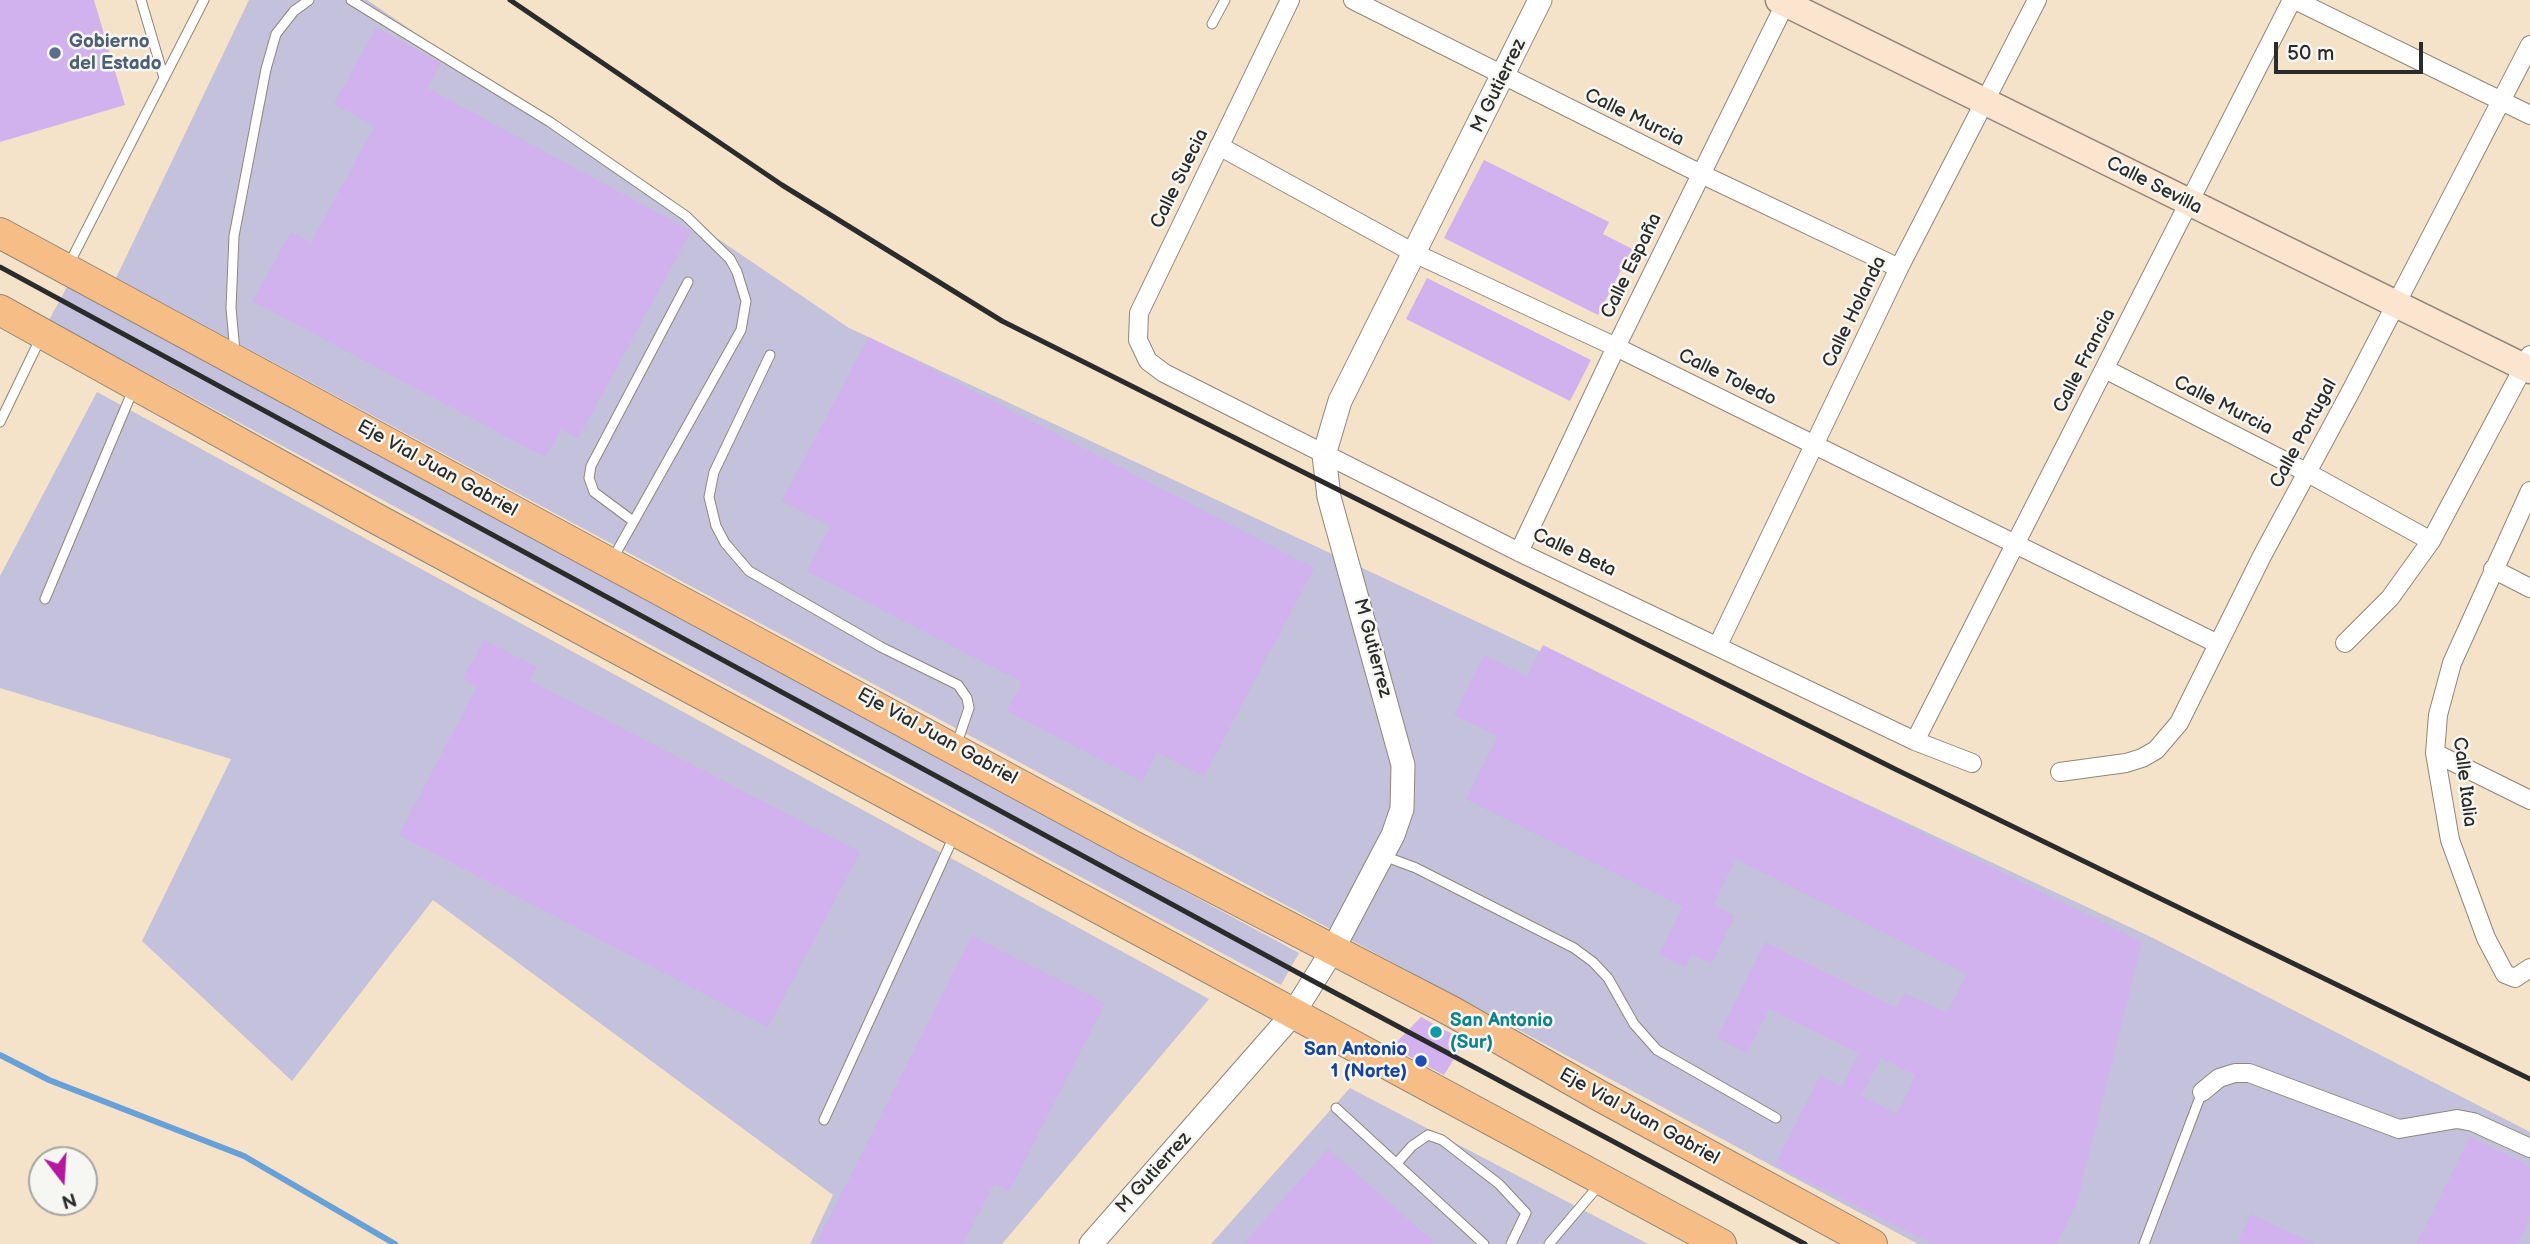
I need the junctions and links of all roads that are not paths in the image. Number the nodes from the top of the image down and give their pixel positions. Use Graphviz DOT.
graph roads {
  1 [pos="141,0"];
  2 [pos="204,0"];
  3 [pos="309,0"];
  4 [pos="351,0"];
  5 [pos="1225,0"];
  6 [pos="1290,0"];
  7 [pos="1353,0"];
  8 [pos="1540,0"];
  9 [pos="2036,0"];
  10 [pos="2293,0"];
  11 [pos="1784,1"];
  12 [pos="1212,24"];
  13 [pos="2530,45"];
  14 [pos="1504,77"];
  15 [pos="164,78"];
  16 [pos="1983,99"];
  17 [pos="2502,102"];
  18 [pos="2530,116"];
  19 [pos="1219,146"];
  20 [pos="1701,174"];
  21 [pos="2188,203"];
  22 [pos="0,233"];
  23 [pos="1414,253"];
  24 [pos="1899,268"];
  25 [pos="66,270"];
  26 [pos="688,282"];
  27 [pos="2393,305"];
  28 [pos="0,310"];
  29 [pos="44,332"];
  30 [pos="1616,346"];
  31 [pos="770,355"];
  32 [pos="235,357"];
  33 [pos="2528,364"];
  34 [pos="2105,369"];
  35 [pos="1164,373"];
  36 [pos="135,385"];
  37 [pos="0,422"];
  38 [pos="1815,445"];
  39 [pos="1324,455"];
  40 [pos="2308,473"];
  41 [pos="2530,491"];
  42 [pos="633,521"];
  43 [pos="2431,541"];
  44 [pos="2014,545"];
  45 [pos="1519,552"];
  46 [pos="610,564"];
  47 [pos="2493,569"];
  48 [pos="2530,588"];
  49 [pos="45,598"];
  50 [pos="2345,643"];
  51 [pos="2218,644"];
  52 [pos="1718,645"];
  53 [pos="1915,741"];
  54 [pos="955,747"];
  55 [pos="2435,752"];
  56 [pos="1972,763"];
  57 [pos="2060,772"];
  58 [pos="2530,800"];
  59 [pos="957,832"];
  60 [pos="1383,855"];
  61 [pos="1332,951"];
  62 [pos="2530,968"];
  63 [pos="1293,1014"];
  64 [pos="2202,1092"];
  65 [pos="1336,1108"];
  66 [pos="1776,1118"];
  67 [pos="824,1120"];
  68 [pos="2530,1148"];
  69 [pos="1396,1163"];
  70 [pos="1603,1180"];
  71 [pos="1091,1244"];
  72 [pos="1484,1244"];
  73 [pos="1511,1244"];
  74 [pos="1549,1244"];
  75 [pos="1721,1244"];
  76 [pos="1872,1244"];
  77 [pos="2144,1244"];
  1 -- 15 [label="lane"];
  2 -- 15 [label="lane"];
  3 -- 32 [label="lane"];
  4 -- 42 [label="lane"];
  5 -- 12 [label="lane"];
  6 -- 19 [label="street, Calle Suecia"];
  7 -- 14 [label="street, Calle Murcia"];
  8 -- 14 [label="street, M Gutierrez"];
  9 -- 16 [label="street, Calle Holanda"];
  10 -- 17 [label="street"];
  10 -- 21 [label="street, Calle Francia"];
  11 -- 16 [label="main road, Calle Sevilla"];
  11 -- 20 [label="street, Calle España"];
  13 -- 17 [label="street, Calle Portugal"];
  14 -- 20 [label="street, Calle Murcia"];
  14 -- 23 [label="street, M Gutierrez"];
  15 -- 25 [label="lane"];
  16 -- 21 [label="main road, Calle Sevilla"];
  16 -- 24 [label="street, Calle Holanda"];
  17 -- 18 [label="street"];
  17 -- 27 [label="street, Calle Portugal"];
  19 -- 23 [label="street, Calle Toledo"];
  19 -- 35 [label="street, Calle Suecia"];
  20 -- 24 [label="street, Calle Murcia"];
  20 -- 30 [label="street, Calle España"];
  21 -- 27 [label="main road, Calle Sevilla"];
  21 -- 34 [label="street, Calle Francia"];
  22 -- 25 [label="main road, Eje Vial Juan Gabriel"];
  23 -- 30 [label="street, Calle Toledo"];
  23 -- 39 [label="street, M Gutierrez"];
  24 -- 38 [label="street, Calle Holanda"];
  25 -- 32 [label="main road, Eje Vial Juan Gabriel"];
  26 -- 42 [label="lane"];
  27 -- 33 [label="main road, Calle Sevilla"];
  27 -- 40 [label="street, Calle Portugal"];
  28 -- 29 [label="main road"];
  29 -- 36 [label="main road"];
  29 -- 37 [label="lane"];
  30 -- 38 [label="street, Calle Toledo"];
  30 -- 45 [label="street, Calle España"];
  31 -- 54 [label="lane"];
  32 -- 46 [label="main road, Eje Vial Juan Gabriel"];
  33 -- 43 [label="street"];
  34 -- 40 [label="street, Calle Murcia"];
  34 -- 44 [label="street, Calle Francia"];
  35 -- 39 [label="street, Calle Beta"];
  36 -- 49 [label="lane"];
  36 -- 59 [label="main road"];
  38 -- 44 [label="street, Calle Toledo"];
  38 -- 52 [label="street, Calle Holanda"];
  39 -- 45 [label="street, Calle Beta"];
  39 -- 60 [label="street, M Gutierrez"];
  40 -- 43 [label="street, Calle Murcia"];
  40 -- 51 [label="street, Calle Portugal"];
  41 -- 47 [label="street, Calle Italia"];
  42 -- 46 [label="lane"];
  43 -- 50 [label="street"];
  44 -- 51 [label="street, Calle Toledo"];
  44 -- 53 [label="street, Calle Francia"];
  45 -- 52 [label="street, Calle Beta"];
  46 -- 54 [label="main road, Eje Vial Juan Gabriel"];
  47 -- 48 [label="street"];
  47 -- 55 [label="street, Calle Italia"];
  51 -- 57 [label="street, Calle Portugal"];
  52 -- 53 [label="street, Calle Beta"];
  53 -- 56 [label="street, Calle Beta"];
  54 -- 61 [label="main road, Eje Vial Juan Gabriel"];
  55 -- 58 [label="street"];
  55 -- 62 [label="street, Calle Italia"];
  59 -- 63 [label="main road"];
  59 -- 67 [label="lane"];
  60 -- 61 [label="street, M Gutierrez"];
  60 -- 66 [label="lane"];
  61 -- 63 [label="street, M Gutierrez"];
  61 -- 76 [label="main road, Eje Vial Juan Gabriel"];
  63 -- 70 [label="main road"];
  63 -- 71 [label="street, M Gutierrez"];
  64 -- 68 [label="street"];
  64 -- 77 [label="lane"];
  65 -- 69 [label="lane"];
  69 -- 72 [label="lane"];
  69 -- 73 [label="lane"];
  70 -- 74 [label="lane"];
  70 -- 75 [label="main road"];
}
